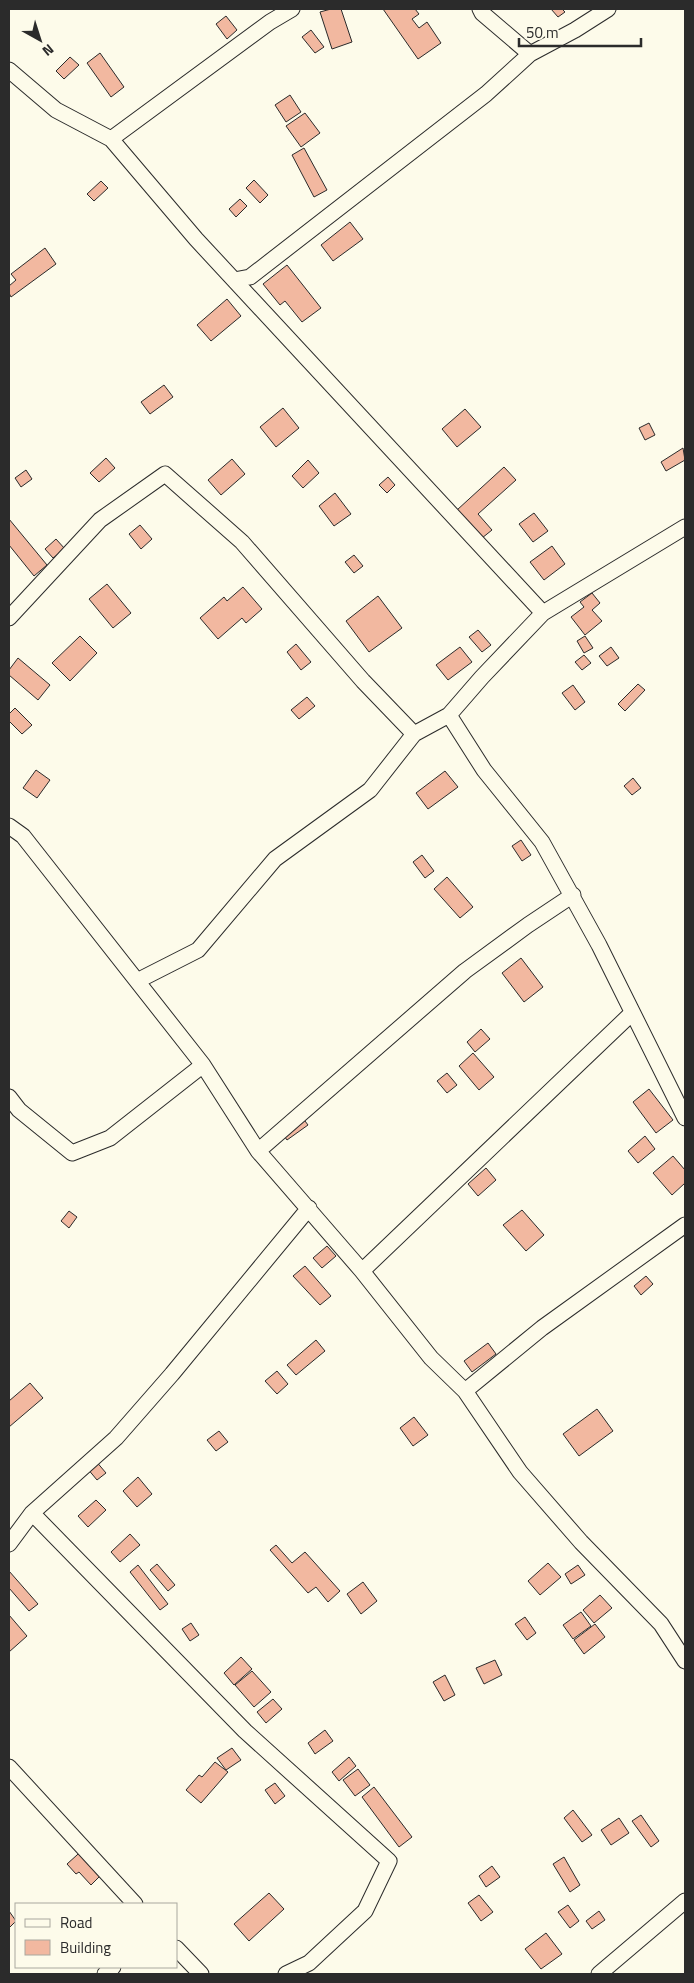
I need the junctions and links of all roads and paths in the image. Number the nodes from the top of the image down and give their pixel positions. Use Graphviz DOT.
graph roads {
  1 [pos="292,9"];
  2 [pos="480,9"];
  3 [pos="608,9"];
  4 [pos="530,54"];
  5 [pos="9,70"];
  6 [pos="110,139"];
  7 [pos="234,280"];
  8 [pos="685,527"];
  9 [pos="543,613"];
  10 [pos="9,618"];
  11 [pos="449,715"];
  12 [pos="414,734"];
  13 [pos="9,826"];
  14 [pos="572,896"];
  15 [pos="138,980"];
  16 [pos="632,1013"];
  17 [pos="203,1065"];
  18 [pos="9,1097"];
  19 [pos="685,1118"];
  20 [pos="258,1150"];
  21 [pos="309,1208"];
  22 [pos="685,1225"];
  23 [pos="362,1271"];
  24 [pos="465,1391"];
  25 [pos="32,1513"];
  26 [pos="9,1544"];
  27 [pos="685,1661"];
  28 [pos="9,1767"];
  29 [pos="14,1784"];
  30 [pos="685,1901"];
  31 [pos="134,1903"];
  32 [pos="178,1950"];
  33 [pos="202,1974"];
  34 [pos="286,1974"];
  35 [pos="600,1974"];
  1 -- 6 [label="street"];
  2 -- 4 [label="street"];
  3 -- 4 [label="street"];
  4 -- 7 [label="street"];
  5 -- 6 [label="street"];
  6 -- 7 [label="street"];
  7 -- 9 [label="street"];
  8 -- 9 [label="street"];
  9 -- 11 [label="street"];
  10 -- 12 [label="street"];
  11 -- 12 [label="street"];
  11 -- 14 [label="street"];
  12 -- 15 [label="street"];
  13 -- 15 [label="street"];
  14 -- 16 [label="street"];
  14 -- 20 [label="street"];
  15 -- 17 [label="street"];
  16 -- 19 [label="street"];
  16 -- 23 [label="street"];
  17 -- 18 [label="street"];
  17 -- 20 [label="street"];
  20 -- 21 [label="street"];
  21 -- 23 [label="street"];
  21 -- 25 [label="street"];
  22 -- 24 [label="street"];
  23 -- 24 [label="street"];
  24 -- 27 [label="street"];
  25 -- 26 [label="street"];
  25 -- 34 [label="street"];
  28 -- 29 [label="street"];
  29 -- 31 [label="street"];
  30 -- 35 [label="street"];
  32 -- 33 [label="street"];
}
